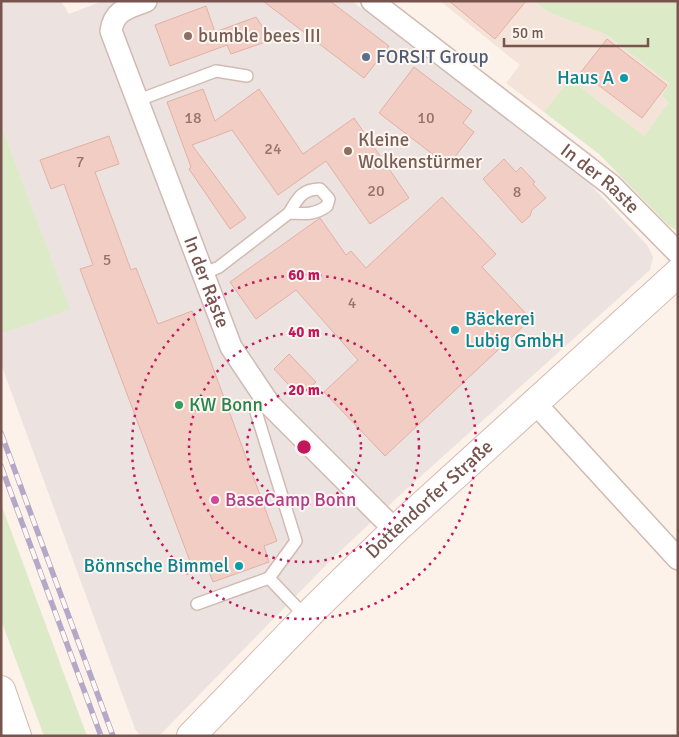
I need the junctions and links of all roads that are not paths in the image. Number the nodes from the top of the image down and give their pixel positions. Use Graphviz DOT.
graph roads {
  1 [pos="146,1"];
  2 [pos="372,1"];
  3 [pos="247,76"];
  4 [pos="136,101"];
  5 [pos="289,212"];
  6 [pos="678,253"];
  7 [pos="678,273"];
  8 [pos="203,274"];
  9 [pos="267,400"];
  10 [pos="535,403"];
  11 [pos="395,530"];
  12 [pos="678,559"];
  13 [pos="269,578"];
  14 [pos="197,604"];
  15 [pos="306,618"];
  16 [pos="1,690"];
  17 [pos="17,736"];
  18 [pos="191,736"];
  1 -- 4 [label="street, In der Raste"];
  2 -- 6 [label="street, In der Raste"];
  3 -- 4 [label="lane"];
  4 -- 8 [label="street, In der Raste"];
  5 -- 8 [label="lane"];
  7 -- 10 [label="main road, Dottendorfer Straße"];
  8 -- 9 [label="street, In der Raste"];
  9 -- 11 [label="street, In der Raste"];
  9 -- 13 [label="lane"];
  10 -- 11 [label="main road, Dottendorfer Straße"];
  10 -- 12 [label="street"];
  11 -- 15 [label="main road, Dottendorfer Straße"];
  13 -- 14 [label="lane"];
  13 -- 15 [label="lane"];
  15 -- 18 [label="main road, Dottendorfer Straße"];
  16 -- 17 [label="main road"];
}
